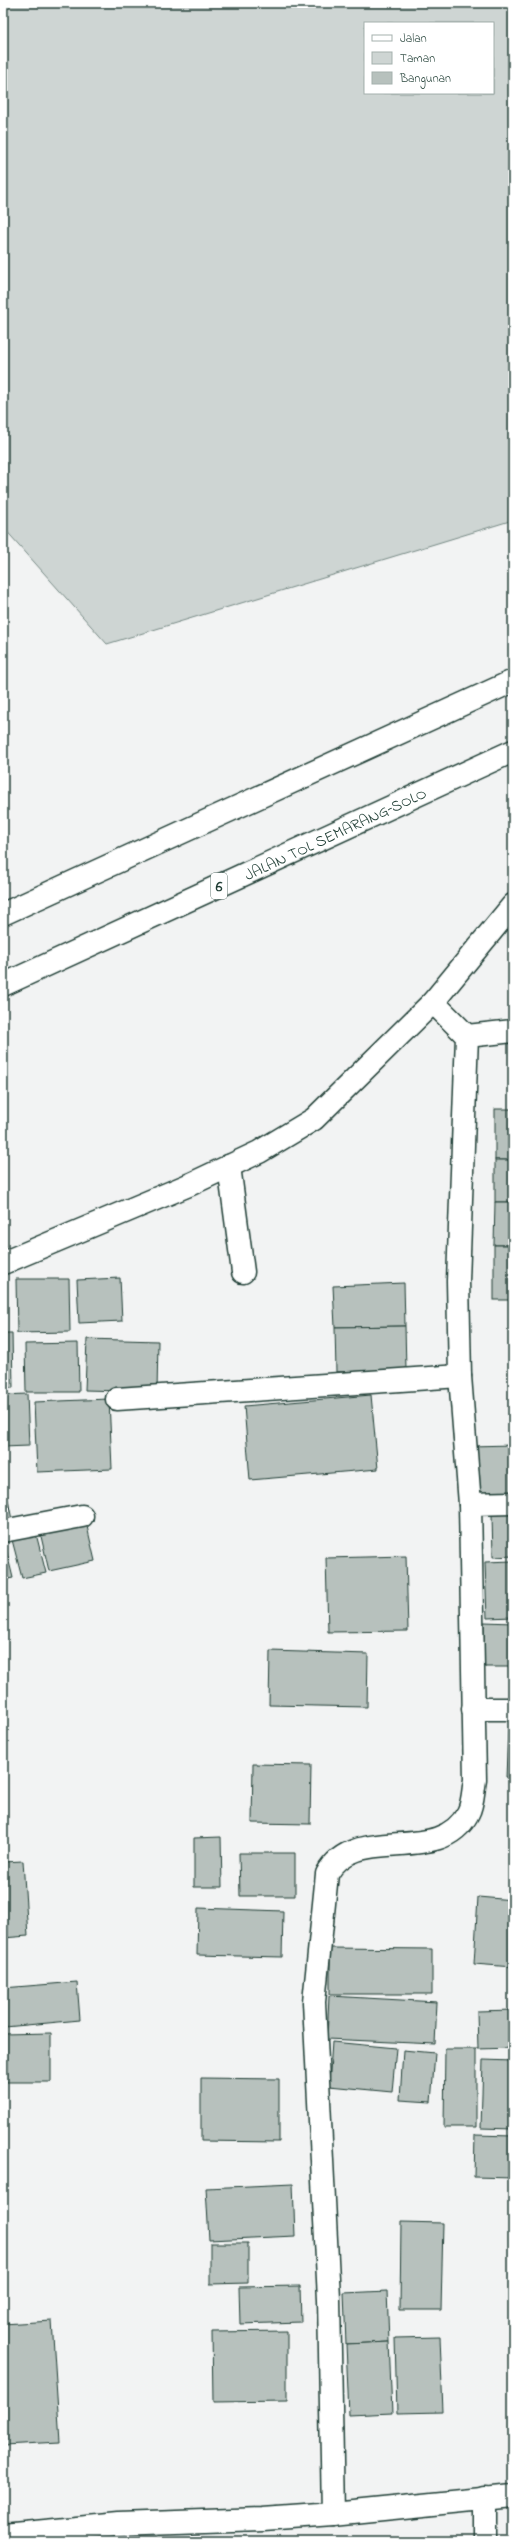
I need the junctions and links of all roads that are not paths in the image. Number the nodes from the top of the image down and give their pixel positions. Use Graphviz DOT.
graph roads {
  1 [pos="513,681"];
  2 [pos="513,751"];
  3 [pos="513,905"];
  4 [pos="3,914"];
  5 [pos="3,985"];
  6 [pos="433,1002"];
  7 [pos="513,1030"];
  8 [pos="467,1036"];
  9 [pos="229,1166"];
  10 [pos="3,1263"];
  11 [pos="243,1272"];
  12 [pos="460,1376"];
  13 [pos="117,1399"];
  14 [pos="513,1503"];
  15 [pos="470,1504"];
  16 [pos="82,1516"];
  17 [pos="3,1531"];
  18 [pos="474,1709"];
  19 [pos="513,1709"];
  20 [pos="513,2496"];
  21 [pos="485,2498"];
  22 [pos="333,2514"];
  23 [pos="119,2532"];
  24 [pos="3,2535"];
  25 [pos="485,2541"];
  1 -- 4 [label="main road"];
  2 -- 5 [label="main road, JALAN TOL SEMARANG–SOLO / 6"];
  3 -- 6 [label="main road"];
  6 -- 8 [label="main road"];
  6 -- 9 [label="main road"];
  7 -- 8 [label="main road"];
  8 -- 12 [label="main road"];
  9 -- 10 [label="main road"];
  9 -- 11 [label="main road"];
  12 -- 13 [label="main road"];
  12 -- 15 [label="main road"];
  14 -- 15 [label="main road"];
  15 -- 18 [label="main road"];
  16 -- 17 [label="main road"];
  18 -- 19 [label="main road"];
  18 -- 22 [label="main road"];
  20 -- 21 [label="main road"];
  21 -- 22 [label="main road"];
  21 -- 25 [label="main road"];
  22 -- 23 [label="main road"];
  23 -- 24 [label="main road"];
}
